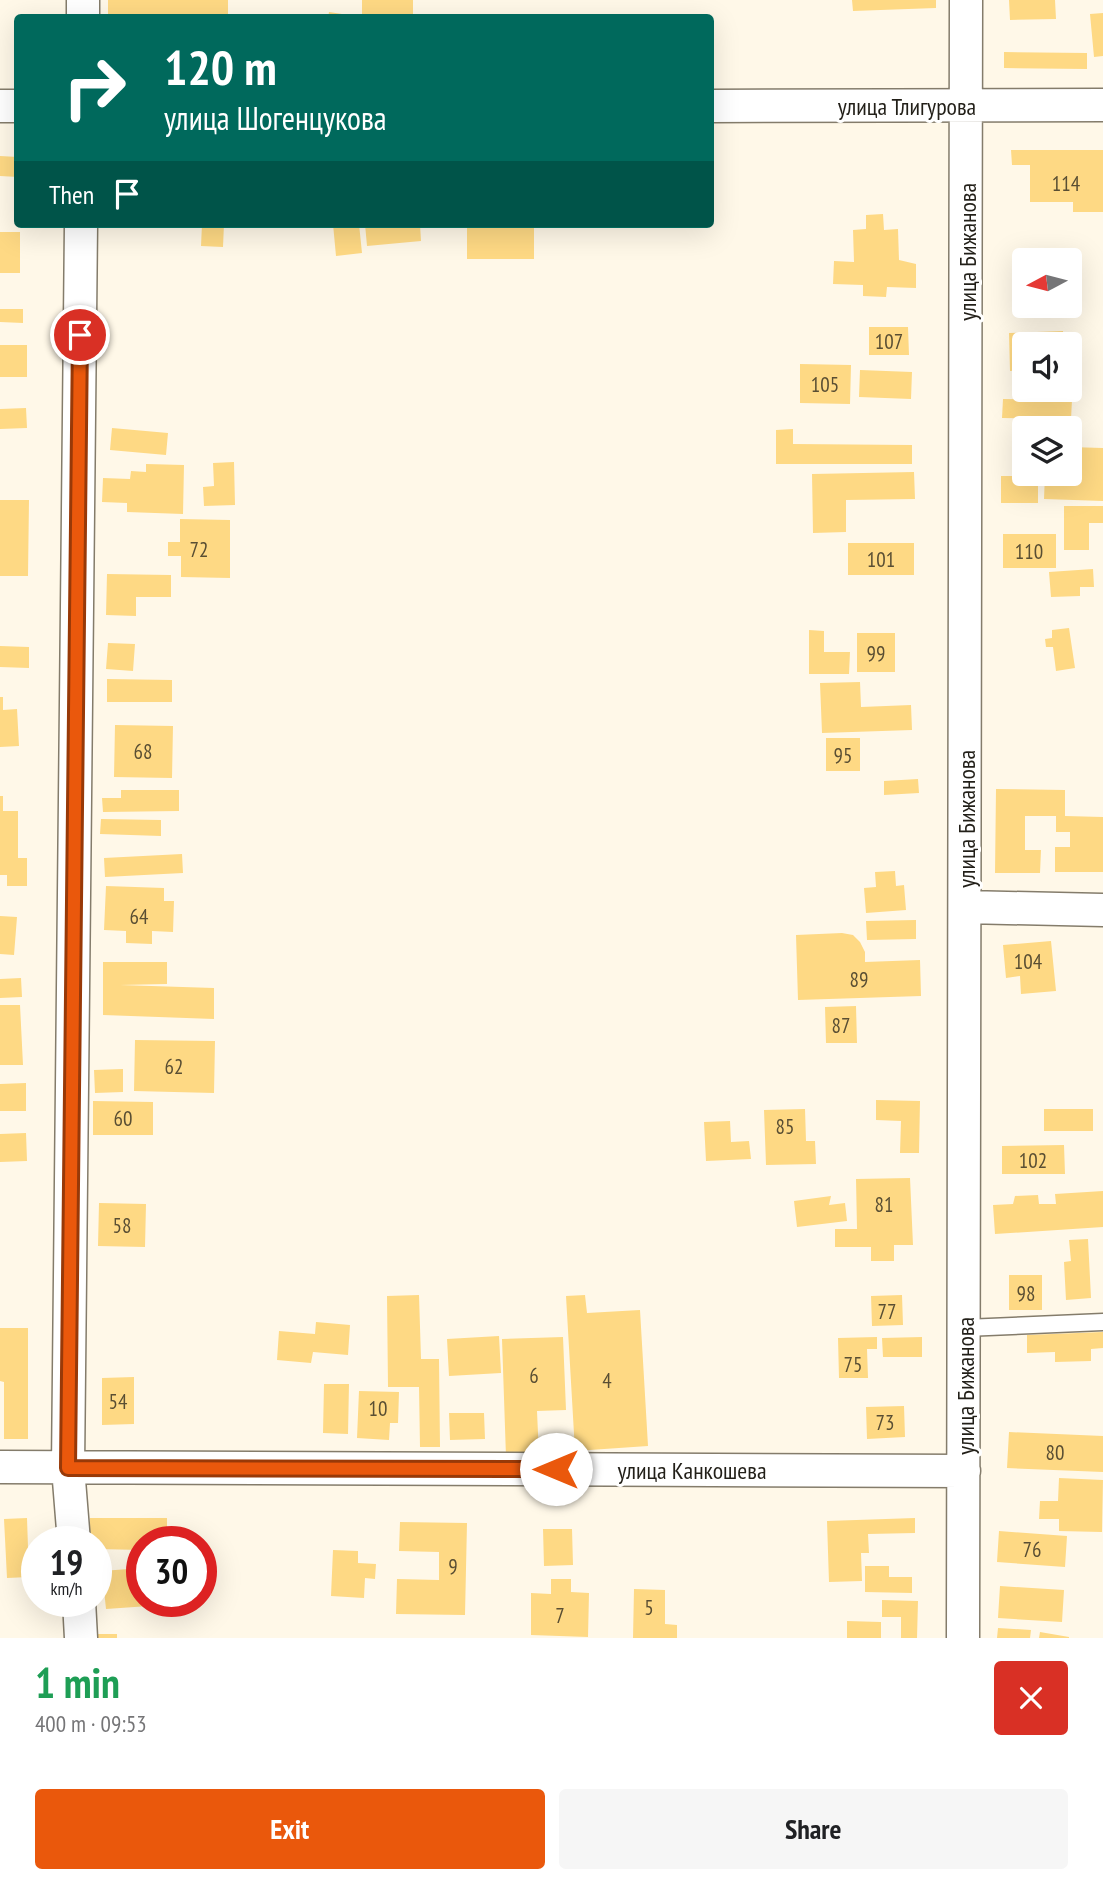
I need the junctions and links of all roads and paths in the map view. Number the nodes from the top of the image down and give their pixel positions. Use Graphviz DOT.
graph roads {
  1 [pos="966,0"];
  2 [pos="1103,105"];
  3 [pos="714,106"];
  4 [pos="968,106"];
  5 [pos="81,228"];
  6 [pos="965,907"];
  7 [pos="1103,910"];
  8 [pos="1103,1322"];
  9 [pos="965,1328"];
  10 [pos="0,1467"];
  11 [pos="68,1468"];
  12 [pos="964,1471"];
  13 [pos="73,1526"];
  14 [pos="80,1617"];
  15 [pos="81,1638"];
  16 [pos="963,1638"];
  1 -- 4 [label="street, улица Бижанова"];
  2 -- 4 [label="street, улица Тлигурова"];
  3 -- 4 [label="street, улица Тлигурова"];
  4 -- 6 [label="street, улица Бижанова"];
  5 -- 11 [label="street"];
  6 -- 7 [label="street"];
  6 -- 9 [label="street, улица Бижанова"];
  8 -- 9 [label="lane"];
  9 -- 12 [label="street, улица Бижанова"];
  10 -- 11 [label="street, улица Канкошева"];
  11 -- 12 [label="street, улица Канкошева"];
  11 -- 13 [label="street"];
  12 -- 16 [label="street, улица Бижанова"];
  14 -- 15 [label="street"];
}
